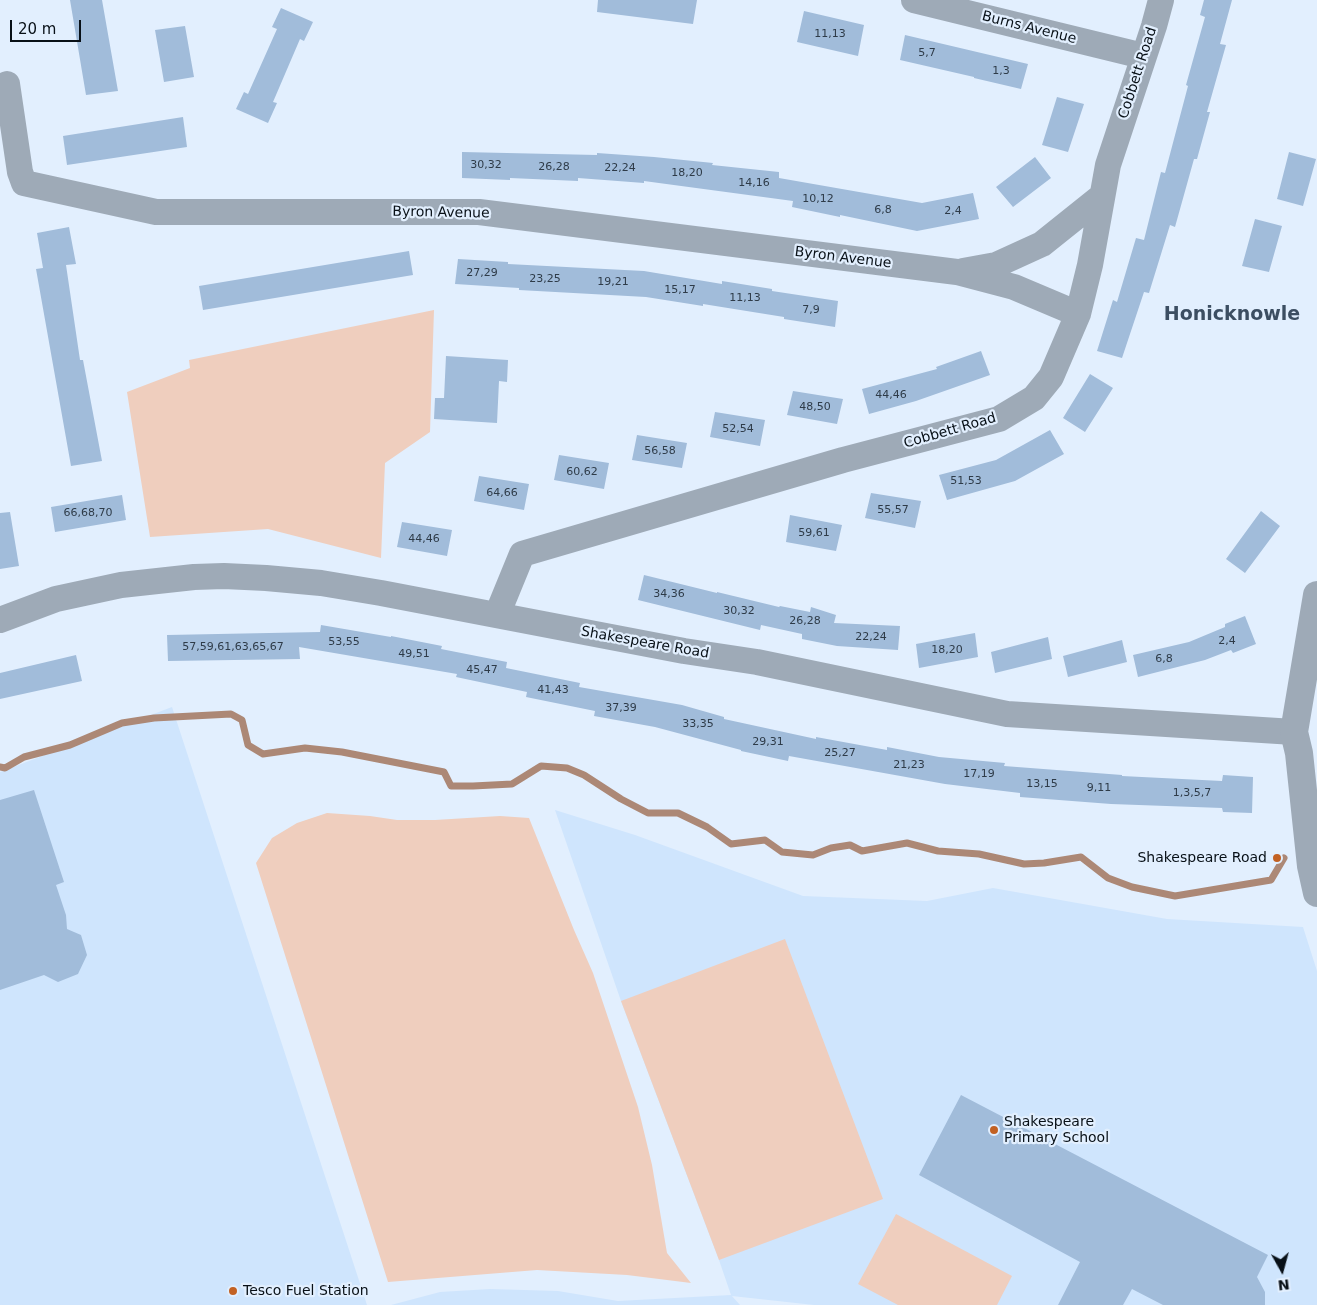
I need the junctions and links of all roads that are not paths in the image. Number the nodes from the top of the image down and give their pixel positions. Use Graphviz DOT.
graph roads {
  1 [pos="914,0"];
  2 [pos="1161,0"];
  3 [pos="1143,56"];
  4 [pos="7,84"];
  5 [pos="1102,196"];
  6 [pos="957,272"];
  7 [pos="1078,314"];
  8 [pos="1317,595"];
  9 [pos="497,615"];
  10 [pos="0,620"];
  11 [pos="1294,732"];
  12 [pos="1317,892"];
  1 -- 3 [label="street, Burns Avenue"];
  2 -- 3 [label="street, Cobbett Road"];
  3 -- 5 [label="street, Cobbett Road"];
  4 -- 6 [label="street, Byron Avenue"];
  5 -- 6 [label="street, Byron Avenue"];
  5 -- 7 [label="street, Cobbett Road"];
  6 -- 7 [label="street, Byron Avenue"];
  7 -- 9 [label="street, Cobbett Road"];
  8 -- 11 [label="street"];
  9 -- 10 [label="street, Shakespeare Road"];
  9 -- 11 [label="street, Shakespeare Road"];
  11 -- 12 [label="street"];
}
